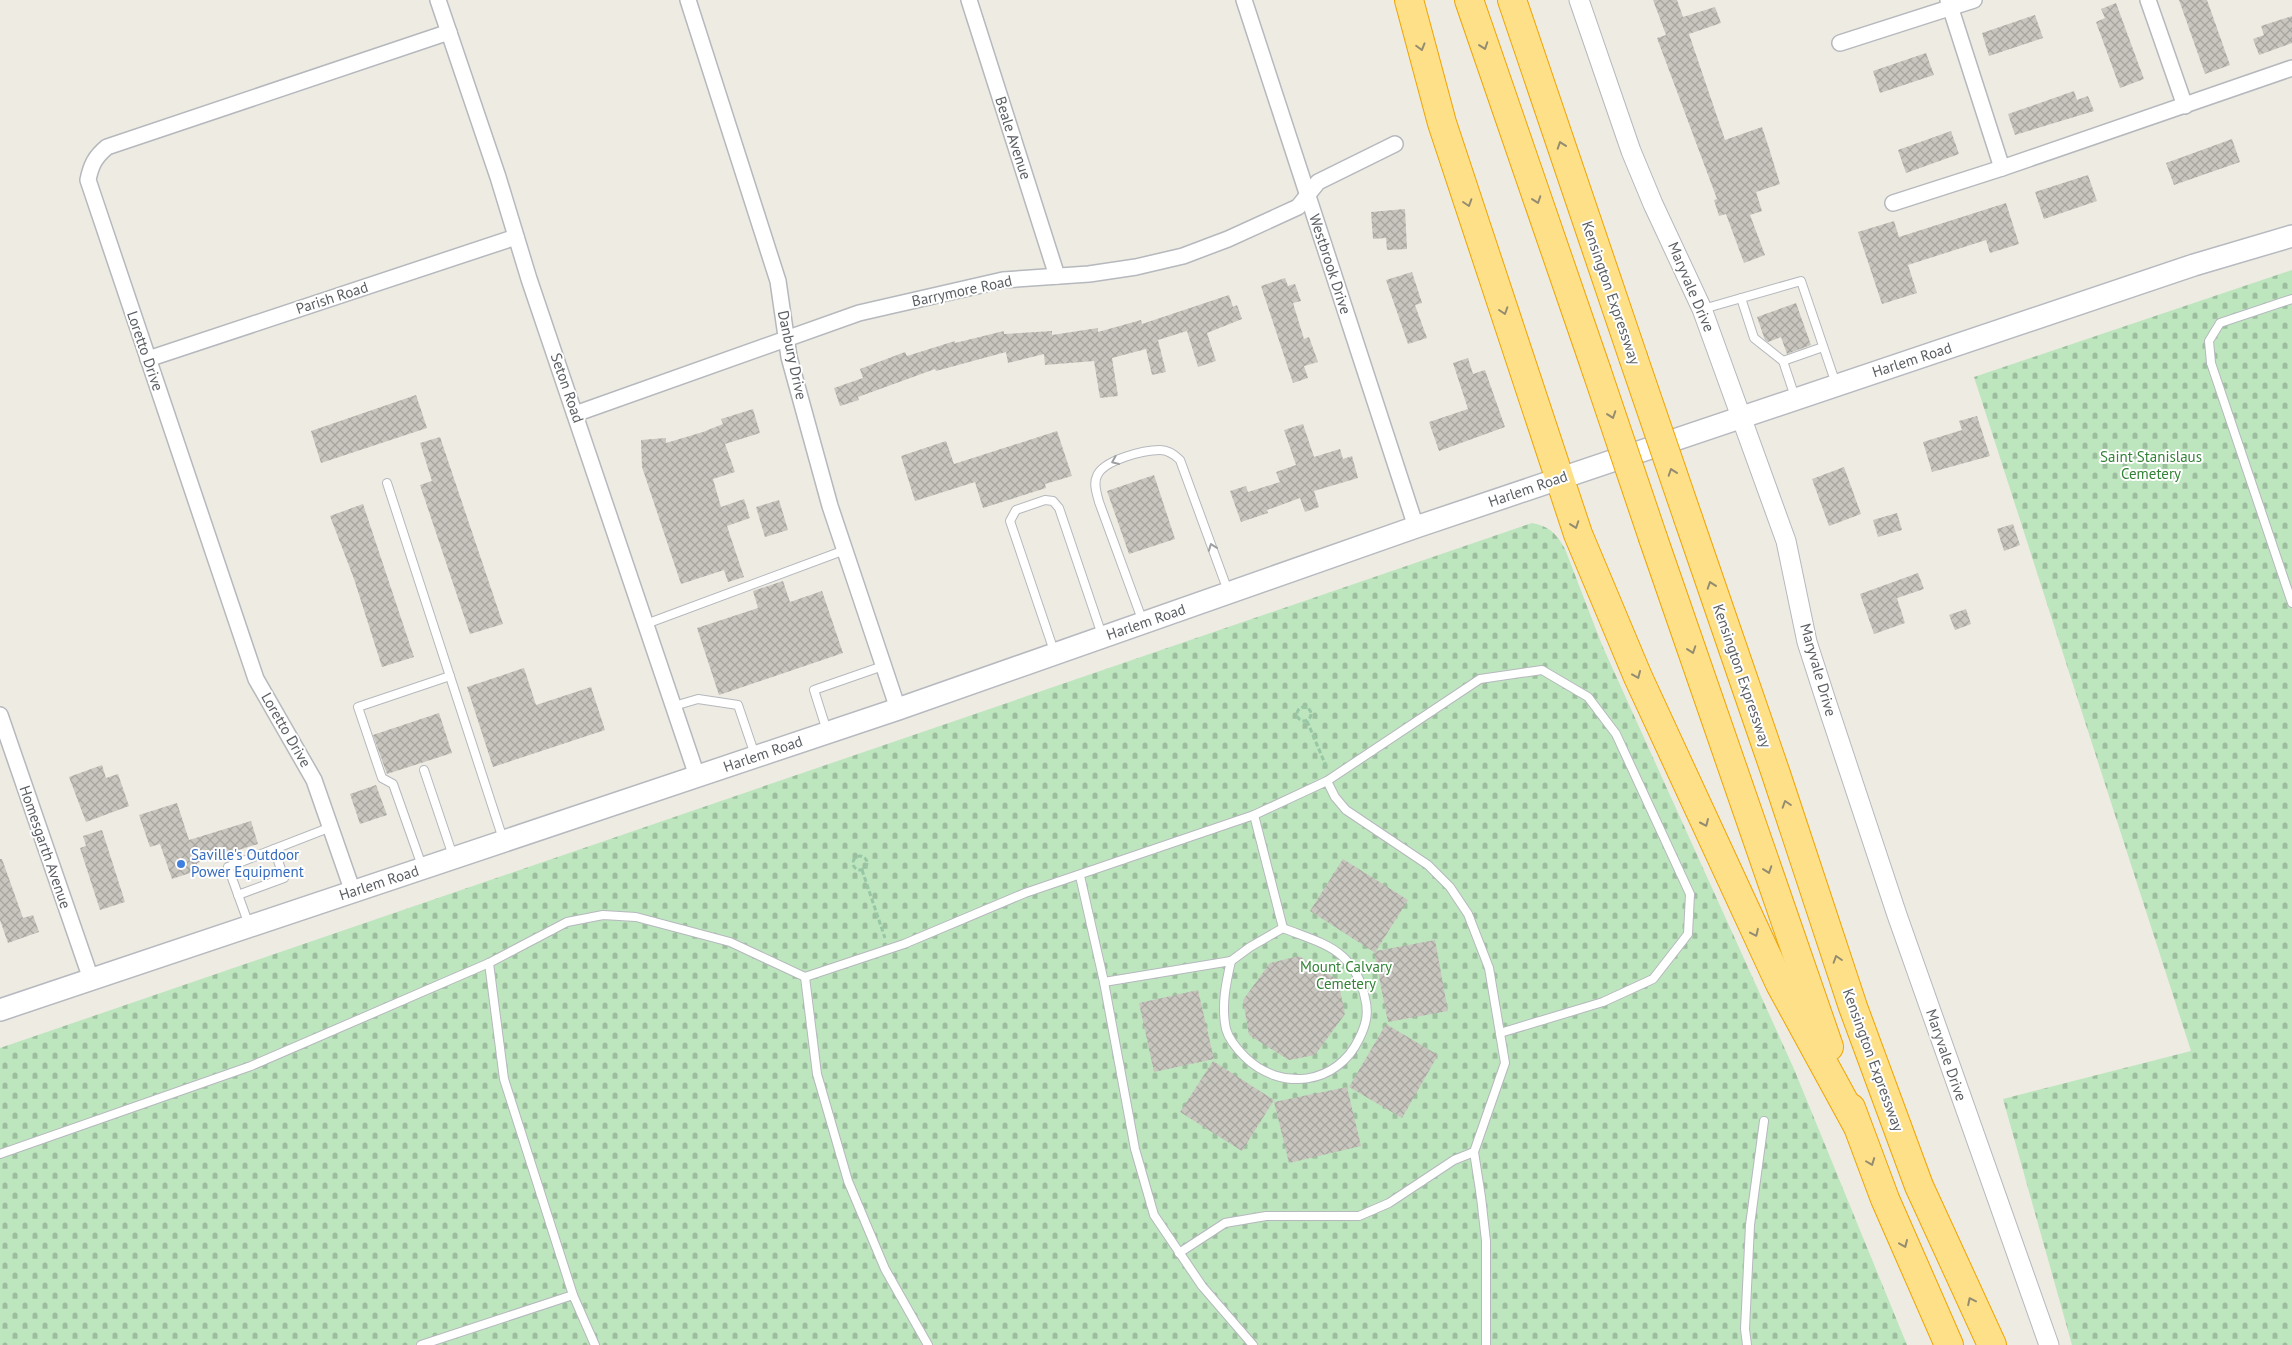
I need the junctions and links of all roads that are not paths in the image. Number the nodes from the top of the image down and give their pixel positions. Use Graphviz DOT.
graph roads {
  1 [pos="438,0"];
  2 [pos="688,0"];
  3 [pos="969,0"];
  4 [pos="1244,0"];
  5 [pos="1409,0"];
  6 [pos="1469,0"];
  7 [pos="1512,0"];
  8 [pos="1579,0"];
  9 [pos="1974,0"];
  10 [pos="2148,0"];
  11 [pos="1949,4"];
  12 [pos="449,32"];
  13 [pos="1840,43"];
  14 [pos="2292,68"];
  15 [pos="2185,106"];
  16 [pos="1395,144"];
  17 [pos="2002,168"];
  18 [pos="1308,197"];
  19 [pos="1893,203"];
  20 [pos="516,236"];
  21 [pos="2292,236"];
  22 [pos="1057,276"];
  23 [pos="1741,298"];
  24 [pos="2292,299"];
  25 [pos="1702,309"];
  26 [pos="786,339"];
  27 [pos="1823,347"];
  28 [pos="148,359"];
  29 [pos="1783,361"];
  30 [pos="1836,386"];
  31 [pos="1795,399"];
  32 [pos="575,414"];
  33 [pos="1742,418"];
  34 [pos="1559,479"];
  35 [pos="387,483"];
  36 [pos="1416,528"];
  37 [pos="845,550"];
  38 [pos="1228,593"];
  39 [pos="2292,603"];
  40 [pos="1143,623"];
  41 [pos="646,624"];
  42 [pos="1103,637"];
  43 [pos="1055,654"];
  44 [pos="884,666"];
  45 [pos="450,676"];
  46 [pos="674,706"];
  47 [pos="898,709"];
  48 [pos="0,716"];
  49 [pos="828,733"];
  50 [pos="756,757"];
  51 [pos="424,770"];
  52 [pos="698,776"];
  53 [pos="1329,779"];
  54 [pos="1254,815"];
  55 [pos="330,828"];
  56 [pos="504,841"];
  57 [pos="274,849"];
  58 [pos="454,858"];
  59 [pos="423,868"];
  60 [pos="1080,876"];
  61 [pos="353,892"];
  62 [pos="238,895"];
  63 [pos="249,926"];
  64 [pos="1283,928"];
  65 [pos="1231,961"];
  66 [pos="489,963"];
  67 [pos="805,977"];
  68 [pos="91,979"];
  69 [pos="1104,982"];
  70 [pos="0,1010"];
  71 [pos="1500,1034"];
  72 [pos="1764,1121"];
  73 [pos="1857,1125"];
  74 [pos="1474,1152"];
  75 [pos="0,1154"];
  76 [pos="1179,1253"];
  77 [pos="573,1295"];
  78 [pos="421,1345"];
  79 [pos="596,1345"];
  80 [pos="928,1345"];
  81 [pos="1253,1345"];
  82 [pos="1486,1345"];
  83 [pos="1747,1345"];
  84 [pos="1948,1345"];
  85 [pos="1992,1345"];
  86 [pos="2049,1345"];
  1 -- 12 [label="street, Seton Road"];
  2 -- 26 [label="street, Danbury Drive"];
  3 -- 22 [label="street, Beale Avenue"];
  4 -- 18 [label="street, Westbrook Drive"];
  5 -- 34 [label="highway, one-way"];
  6 -- 73 [label="highway, one-way, bridge"];
  85 -- 7 [label="highway, Kensington Expressway, one-way, bridge"];
  8 -- 25 [label="street, Maryvale Drive"];
  9 -- 11 [label="street"];
  10 -- 15 [label="street"];
  11 -- 13 [label="street"];
  11 -- 17 [label="street"];
  12 -- 20 [label="street, Seton Road"];
  12 -- 28 [label="street, Loretto Drive"];
  14 -- 15 [label="street"];
  15 -- 17 [label="street"];
  16 -- 18 [label="street, Barrymore Road"];
  17 -- 19 [label="street"];
  18 -- 22 [label="street, Barrymore Road"];
  18 -- 36 [label="street, Westbrook Drive"];
  20 -- 28 [label="street, Parish Road"];
  20 -- 32 [label="street, Seton Road"];
  21 -- 30 [label="main road, Harlem Road"];
  22 -- 26 [label="street, Barrymore Road"];
  23 -- 25 [label="lane"];
  23 -- 27 [label="lane"];
  23 -- 29 [label="lane"];
  24 -- 39 [label="lane"];
  25 -- 33 [label="street, Maryvale Drive"];
  26 -- 32 [label="street, Barrymore Road"];
  26 -- 37 [label="street, Danbury Drive"];
  27 -- 29 [label="lane"];
  27 -- 30 [label="lane"];
  28 -- 55 [label="street, Loretto Drive"];
  29 -- 31 [label="lane"];
  30 -- 31 [label="main road, Harlem Road"];
  31 -- 33 [label="main road, Harlem Road"];
  32 -- 41 [label="street, Seton Road"];
  33 -- 34 [label="main road, Harlem Road"];
  33 -- 86 [label="street, Maryvale Drive"];
  34 -- 36 [label="main road, Harlem Road"];
  34 -- 73 [label="highway, one-way"];
  35 -- 45 [label="lane"];
  36 -- 38 [label="main road, Harlem Road"];
  37 -- 41 [label="lane"];
  37 -- 44 [label="street, Danbury Drive"];
  38 -- 40 [label="main road, Harlem Road"];
  38 -- 40 [label="lane, one-way"];
  40 -- 42 [label="main road, Harlem Road"];
  41 -- 46 [label="street, Seton Road"];
  42 -- 43 [label="main road, Harlem Road"];
  42 -- 43 [label="lane"];
  43 -- 47 [label="main road, Harlem Road"];
  44 -- 47 [label="street, Danbury Drive"];
  44 -- 49 [label="lane"];
  45 -- 56 [label="lane"];
  45 -- 59 [label="lane"];
  46 -- 50 [label="lane"];
  46 -- 52 [label="street, Seton Road"];
  47 -- 49 [label="main road, Harlem Road"];
  48 -- 68 [label="street, Homesgarth Avenue"];
  49 -- 50 [label="main road, Harlem Road"];
  50 -- 52 [label="main road, Harlem Road"];
  51 -- 58 [label="lane"];
  52 -- 56 [label="main road, Harlem Road"];
  53 -- 54 [label="lane"];
  53 -- 71 [label="lane"];
  53 -- 71 [label="lane"];
  54 -- 60 [label="lane"];
  54 -- 64 [label="lane"];
  55 -- 57 [label="lane"];
  55 -- 61 [label="street, Loretto Drive"];
  56 -- 58 [label="main road, Harlem Road"];
  57 -- 62 [label="lane"];
  57 -- 62 [label="lane"];
  58 -- 59 [label="main road, Harlem Road"];
  59 -- 61 [label="main road, Harlem Road"];
  60 -- 67 [label="lane"];
  60 -- 69 [label="lane"];
  61 -- 63 [label="main road, Harlem Road"];
  62 -- 63 [label="lane"];
  63 -- 68 [label="main road, Harlem Road"];
  64 -- 65 [label="lane"];
  64 -- 65 [label="lane"];
  65 -- 69 [label="lane"];
  66 -- 67 [label="lane"];
  66 -- 75 [label="lane"];
  66 -- 77 [label="lane"];
  67 -- 80 [label="lane"];
  68 -- 70 [label="main road, Harlem Road"];
  69 -- 76 [label="lane"];
  71 -- 74 [label="lane"];
  72 -- 83 [label="lane"];
  73 -- 84 [label="highway, one-way"];
  74 -- 76 [label="lane"];
  74 -- 82 [label="lane"];
  76 -- 81 [label="lane"];
  77 -- 78 [label="lane"];
  77 -- 79 [label="lane"];
}
